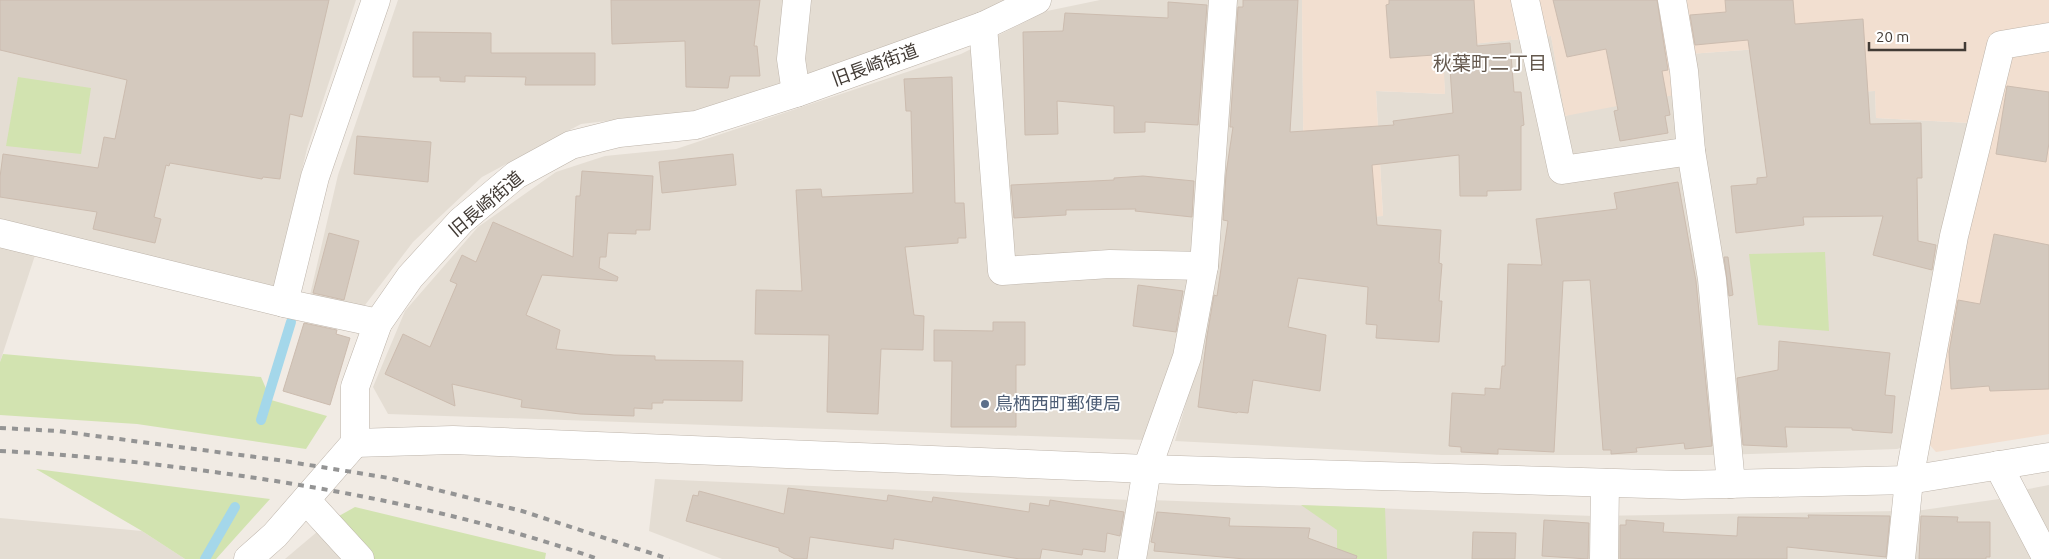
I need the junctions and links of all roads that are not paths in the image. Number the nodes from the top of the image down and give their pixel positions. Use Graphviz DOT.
graph roads {
  1 [pos="376,0"];
  2 [pos="797,0"];
  3 [pos="1037,0"];
  4 [pos="1223,0"];
  5 [pos="1525,0"];
  6 [pos="1672,0"];
  7 [pos="983,26"];
  8 [pos="2049,37"];
  9 [pos="796,93"];
  10 [pos="1691,151"];
  11 [pos="0,233"];
  12 [pos="1204,266"];
  13 [pos="284,303"];
  14 [pos="378,323"];
  15 [pos="356,443"];
  16 [pos="2049,456"];
  17 [pos="1998,465"];
  18 [pos="1147,469"];
  19 [pos="1910,480"];
  20 [pos="1606,483"];
  21 [pos="1731,484"];
  22 [pos="306,500"];
  23 [pos="248,559"];
  24 [pos="360,559"];
  25 [pos="1132,559"];
  26 [pos="1604,559"];
  27 [pos="1901,559"];
  28 [pos="2047,559"];
  1 -- 13 [label="street"];
  2 -- 9 [label="street"];
  3 -- 7 [label="street, 旧長崎街道"];
  4 -- 12 [label="street"];
  5 -- 10 [label="street"];
  6 -- 10 [label="street"];
  7 -- 9 [label="street, 旧長崎街道"];
  7 -- 12 [label="street"];
  8 -- 19 [label="street"];
  9 -- 14 [label="street, 旧長崎街道"];
  10 -- 21 [label="street"];
  11 -- 13 [label="street"];
  12 -- 18 [label="street"];
  13 -- 14 [label="street"];
  14 -- 15 [label="street, 旧長崎街道"];
  15 -- 18 [label="street"];
  15 -- 22 [label="street"];
  16 -- 17 [label="street"];
  17 -- 19 [label="street"];
  17 -- 28 [label="street"];
  18 -- 20 [label="street"];
  18 -- 25 [label="street"];
  19 -- 21 [label="street"];
  19 -- 27 [label="street"];
  20 -- 21 [label="street"];
  20 -- 26 [label="street"];
  22 -- 23 [label="street"];
  22 -- 24 [label="street"];
}
